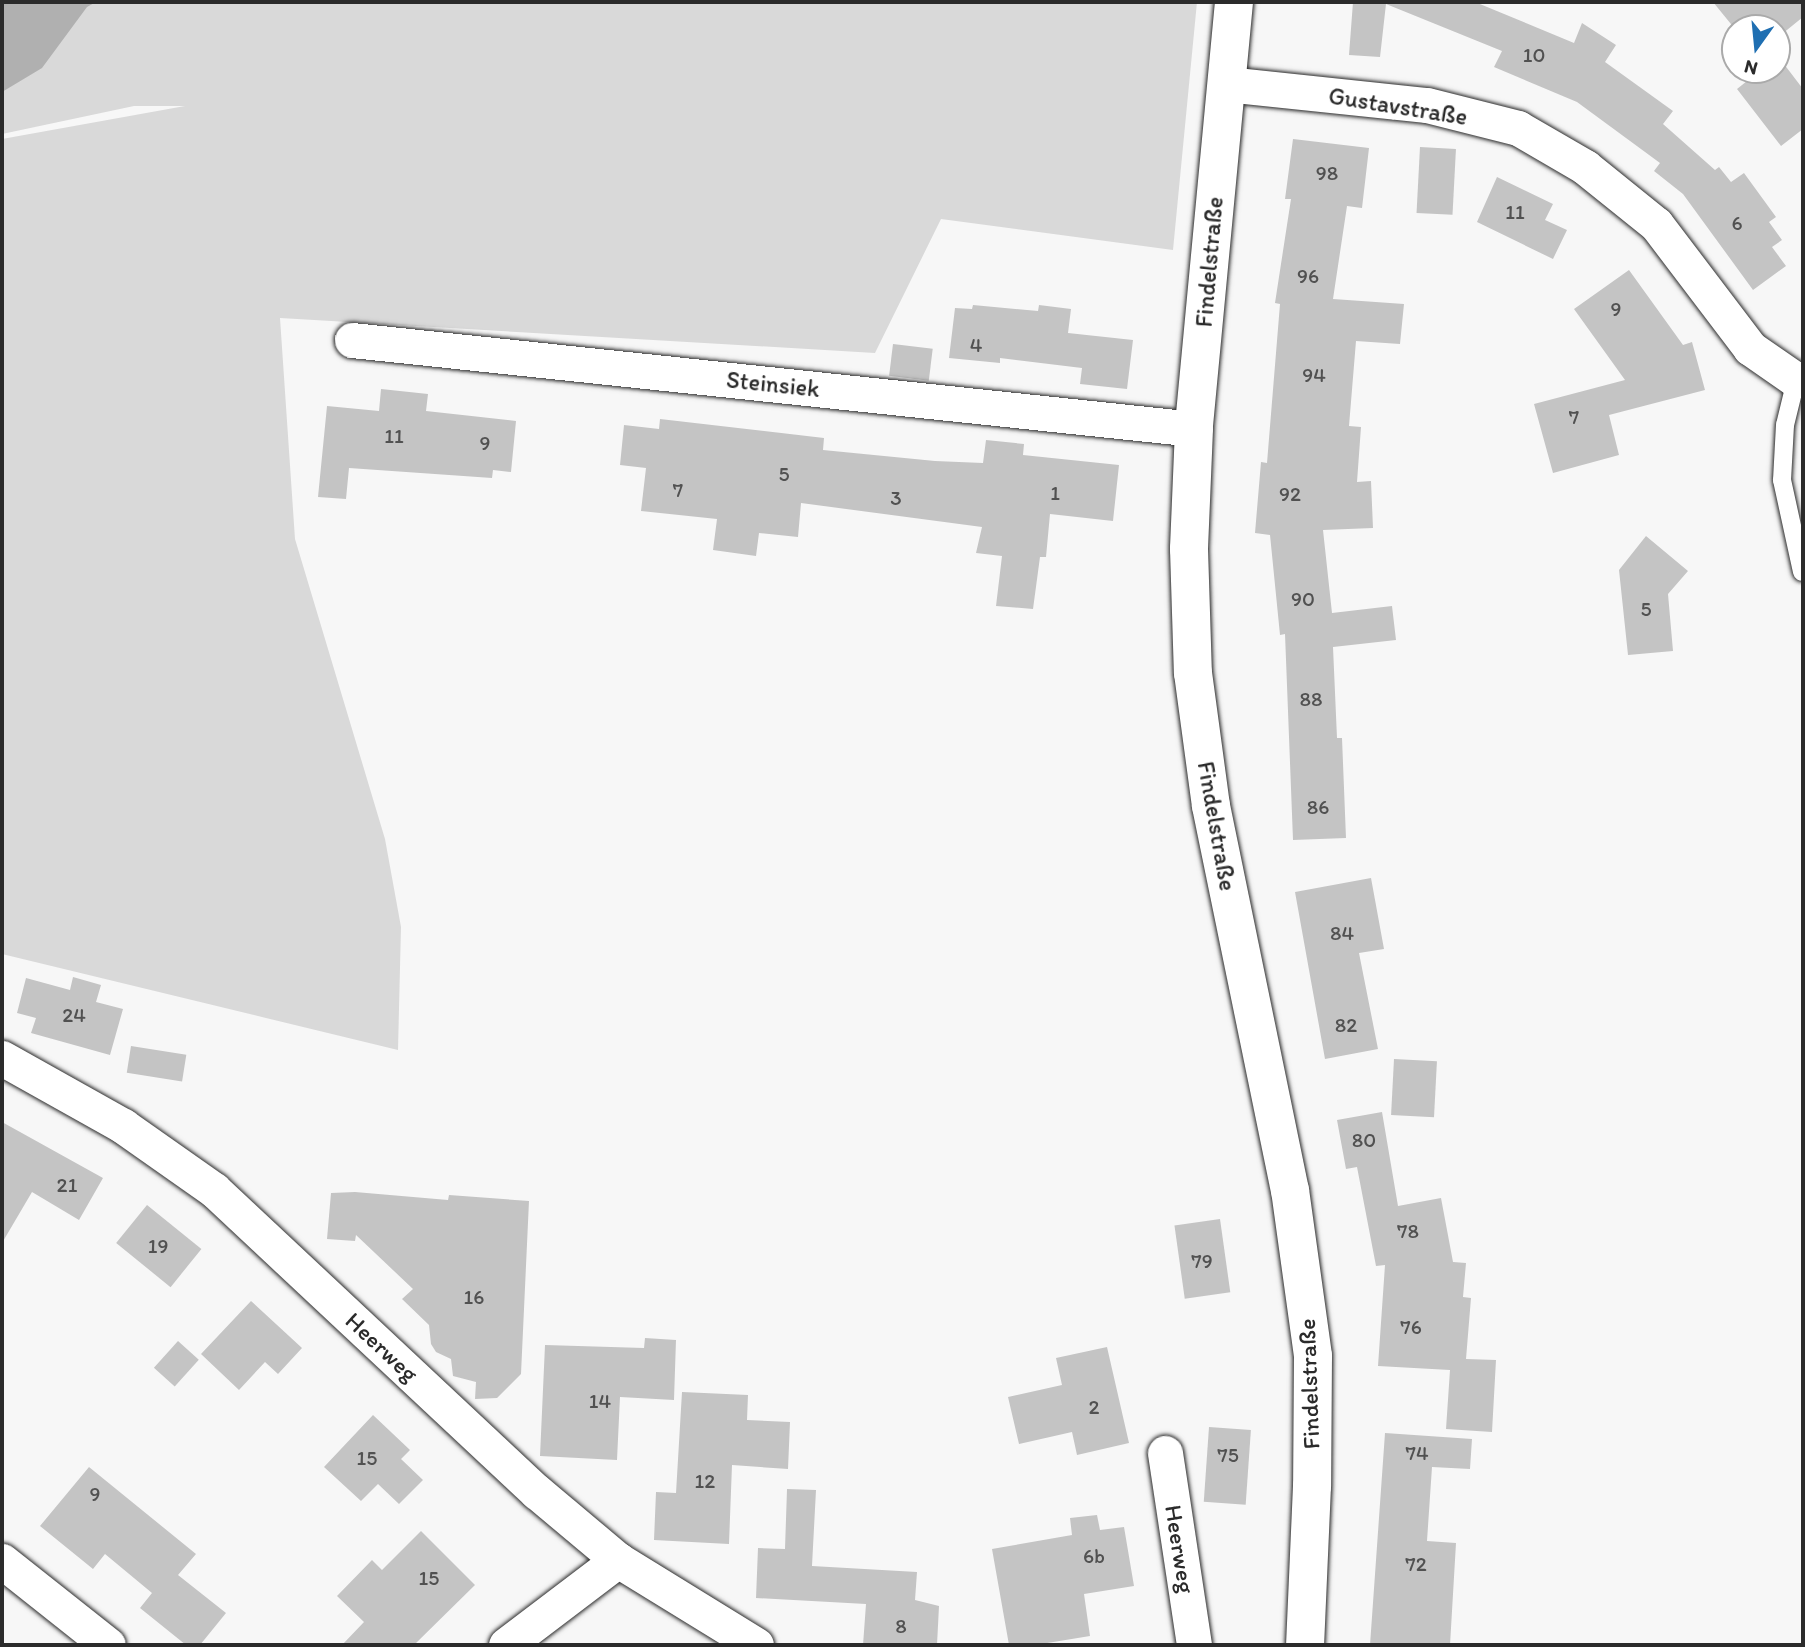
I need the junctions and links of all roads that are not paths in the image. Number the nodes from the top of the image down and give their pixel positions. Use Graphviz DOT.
graph roads {
  1 [pos="1234,2"];
  2 [pos="1226,83"];
  3 [pos="352,340"];
  4 [pos="1800,380"];
  5 [pos="1194,429"];
  6 [pos="1802,572"];
  7 [pos="2,1058"];
  8 [pos="1165,1453"];
  9 [pos="618,1560"];
  10 [pos="2,1561"];
  11 [pos="108,1645"];
  12 [pos="506,1645"];
  13 [pos="756,1645"];
  14 [pos="1194,1645"];
  15 [pos="1305,1645"];
  1 -- 2 [label="street, Findelstraße"];
  2 -- 4 [label="street, Gustavstraße"];
  2 -- 5 [label="street, Findelstraße"];
  3 -- 5 [label="street, Steinsiek"];
  4 -- 6 [label="lane"];
  5 -- 15 [label="street, Findelstraße"];
  7 -- 9 [label="street, Heerweg"];
  8 -- 14 [label="street, Heerweg"];
  9 -- 12 [label="street"];
  9 -- 13 [label="street, Heerweg"];
  10 -- 11 [label="street"];
}
